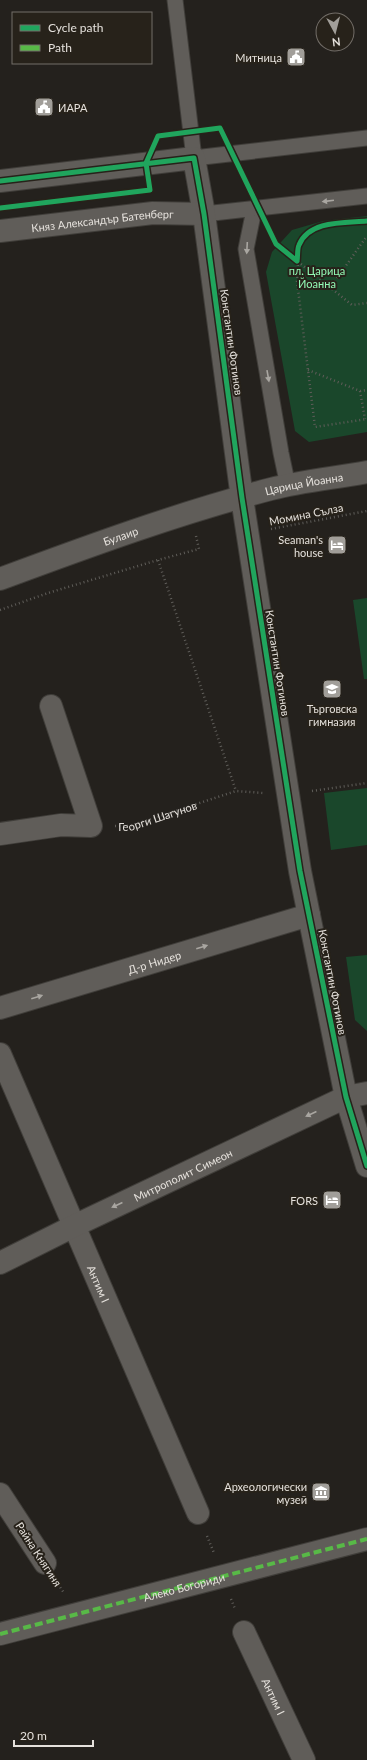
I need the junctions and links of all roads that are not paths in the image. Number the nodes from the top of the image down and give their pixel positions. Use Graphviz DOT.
graph roads {
  1 [pos="175,0"];
  2 [pos="367,138"];
  3 [pos="194,158"];
  4 [pos="0,181"];
  5 [pos="367,196"];
  6 [pos="254,210"];
  7 [pos="204,214"];
  8 [pos="0,231"];
  9 [pos="367,472"];
  10 [pos="288,486"];
  11 [pos="242,498"];
  12 [pos="0,579"];
  13 [pos="52,706"];
  14 [pos="0,834"];
  15 [pos="309,915"];
  16 [pos="0,1008"];
  17 [pos="0,1054"];
  18 [pos="357,1095"];
  19 [pos="367,1166"];
  20 [pos="74,1226"];
  21 [pos="0,1263"];
  22 [pos="0,1494"];
  23 [pos="198,1513"];
  24 [pos="367,1539"];
  25 [pos="45,1563"];
  26 [pos="244,1632"];
  27 [pos="0,1634"];
  28 [pos="304,1760"];
  1 -- 3 [label="lane"];
  2 -- 3 [label="lane"];
  3 -- 4 [label="street"];
  3 -- 7 [label="street, Константин Фотинов"];
  5 -- 6 [label="lane, one-way"];
  6 -- 7 [label="lane"];
  6 -- 10 [label="lane, one-way"];
  7 -- 8 [label="street, Княз Александър Батенберг"];
  7 -- 11 [label="street, Константин Фотинов"];
  9 -- 10 [label="street, Царица Йоанна"];
  10 -- 11 [label="street, Царица Йоанна"];
  11 -- 12 [label="street, Булаир"];
  11 -- 15 [label="street, Константин Фотинов"];
  13 -- 14 [label="street"];
  16 -- 15 [label="street, Д-р Нидер, one-way"];
  15 -- 18 [label="street, Константин Фотинов"];
  17 -- 20 [label="street, Антим I"];
  18 -- 19 [label="street, Константин Фотинов"];
  18 -- 20 [label="street, Митрополит Симеон, one-way"];
  20 -- 21 [label="street, Митрополит Симеон"];
  20 -- 23 [label="street, Антим I"];
  22 -- 25 [label="street, Райна Княгиня"];
  24 -- 27 [label="street, Алеко Богориди"];
  26 -- 28 [label="street, Антим I"];
}
